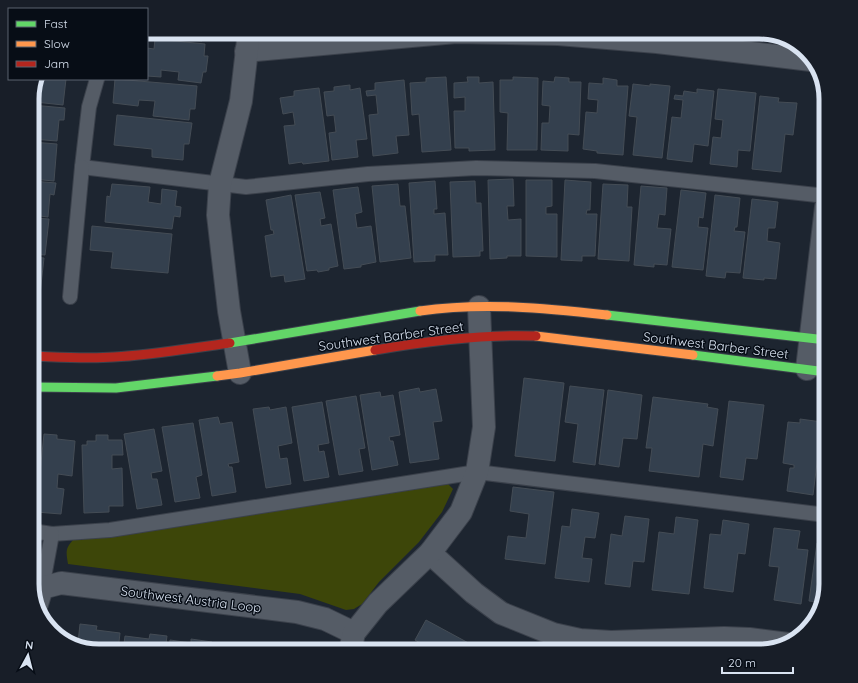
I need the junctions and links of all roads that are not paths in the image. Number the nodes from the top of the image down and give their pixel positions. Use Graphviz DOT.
graph roads {
  1 [pos="295,39"];
  2 [pos="624,39"];
  3 [pos="248,41"];
  4 [pos="803,59"];
  5 [pos="97,80"];
  6 [pos="82,166"];
  7 [pos="220,184"];
  8 [pos="819,195"];
  9 [pos="70,297"];
  10 [pos="479,307"];
  11 [pos="819,322"];
  12 [pos="481,337"];
  13 [pos="818,339"];
  14 [pos="234,342"];
  15 [pos="39,356"];
  16 [pos="817,370"];
  17 [pos="240,373"];
  18 [pos="39,387"];
  19 [pos="477,472"];
  20 [pos="819,514"];
  21 [pos="39,532"];
  22 [pos="52,534"];
  23 [pos="430,553"];
  24 [pos="40,592"];
  25 [pos="40,595"];
  26 [pos="352,642"];
  27 [pos="773,642"];
  1 -- 3 [label="street"];
  2 -- 4 [label="street"];
  3 -- 7 [label="street"];
  5 -- 6 [label="lane"];
  6 -- 7 [label="lane"];
  6 -- 9 [label="lane"];
  7 -- 8 [label="lane"];
  7 -- 14 [label="street"];
  10 -- 12 [label="street"];
  10 -- 13 [label="street, Southwest Barber Street"];
  10 -- 14 [label="street, Southwest Barber Street"];
  11 -- 13 [label="street"];
  12 -- 16 [label="street, Southwest Barber Street"];
  12 -- 17 [label="street, Southwest Barber Street"];
  12 -- 19 [label="street"];
  13 -- 16 [label="street"];
  14 -- 15 [label="street, Southwest Barber Street"];
  14 -- 17 [label="street"];
  17 -- 18 [label="street, Southwest Barber Street"];
  19 -- 20 [label="lane"];
  19 -- 22 [label="lane"];
  19 -- 23 [label="street"];
  21 -- 22 [label="lane"];
  22 -- 24 [label="lane"];
  23 -- 26 [label="street"];
  23 -- 27 [label="street"];
  25 -- 26 [label="street, Southwest Austria Loop"];
}
